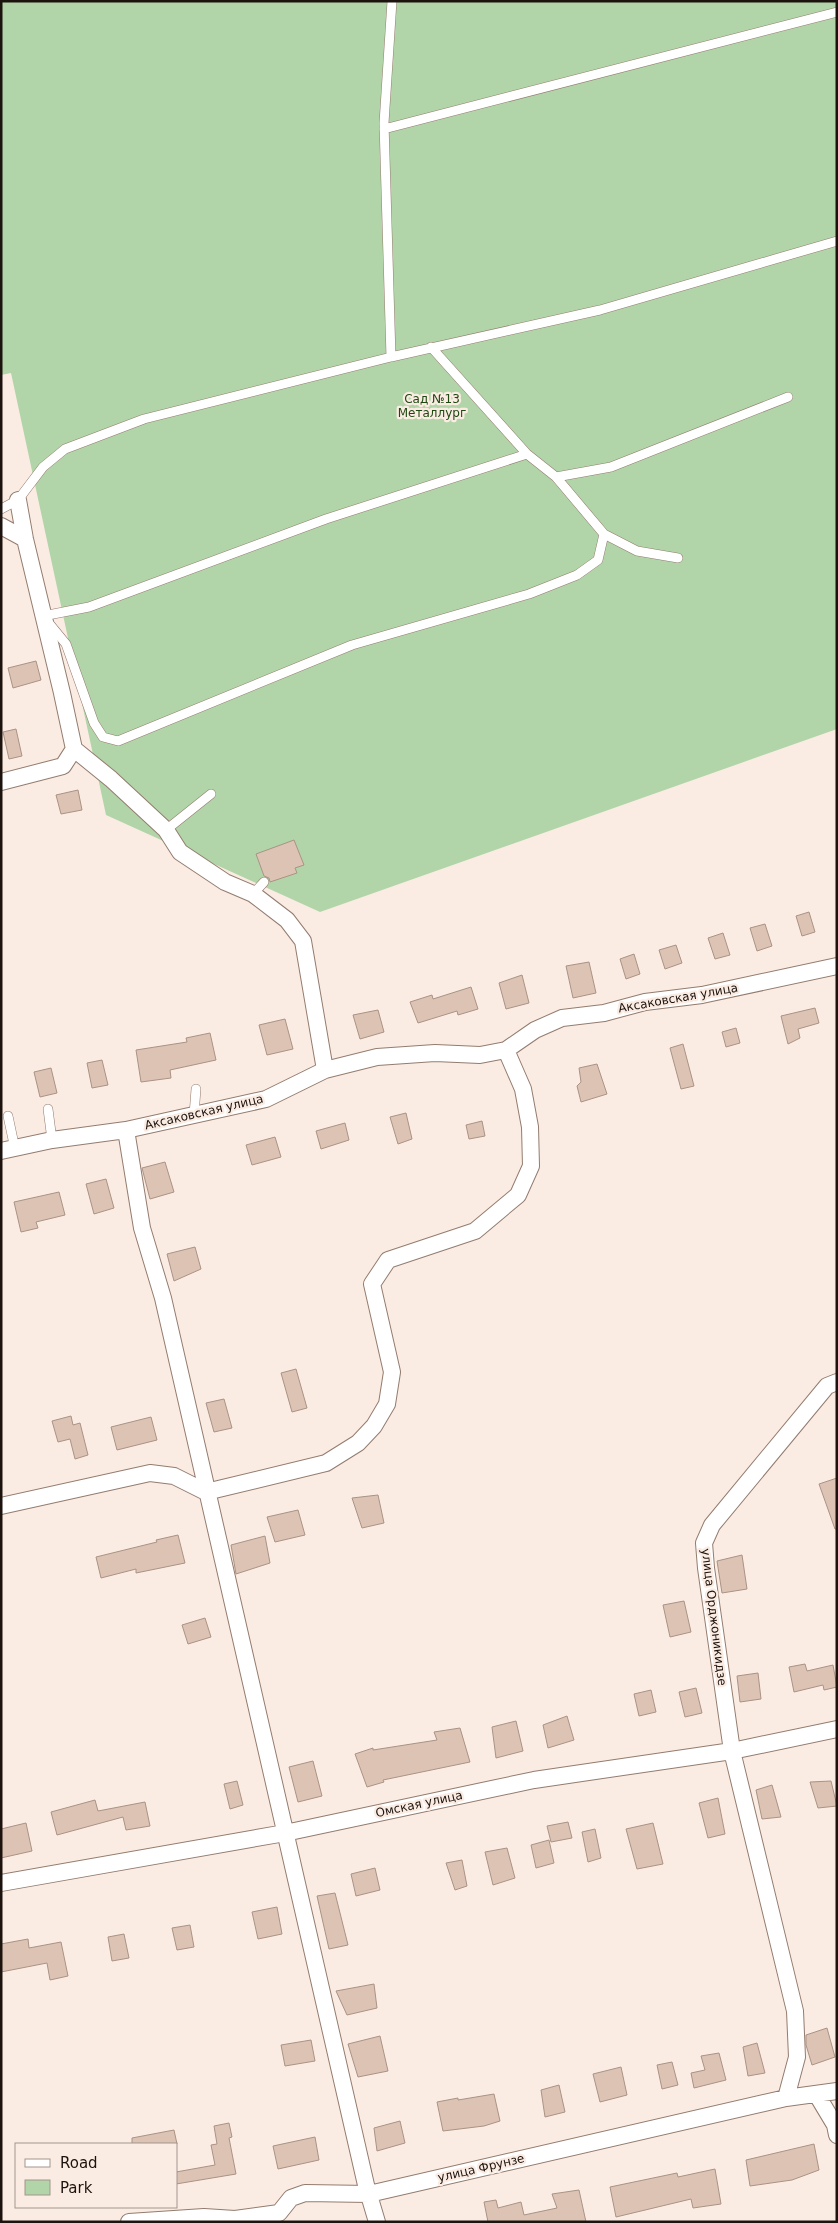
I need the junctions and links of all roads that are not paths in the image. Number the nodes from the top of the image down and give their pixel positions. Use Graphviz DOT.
graph roads {
  1 [pos="392,1"];
  2 [pos="837,12"];
  3 [pos="384,129"];
  4 [pos="837,241"];
  5 [pos="431,347"];
  6 [pos="390,357"];
  7 [pos="788,397"];
  8 [pos="528,454"];
  9 [pos="556,477"];
  10 [pos="18,500"];
  11 [pos="1,510"];
  12 [pos="1,526"];
  13 [pos="604,534"];
  14 [pos="25,539"];
  15 [pos="678,558"];
  16 [pos="42,616"];
  17 [pos="74,750"];
  18 [pos="1,782"];
  19 [pos="211,794"];
  20 [pos="166,830"];
  21 [pos="837,966"];
  22 [pos="506,1050"];
  23 [pos="325,1070"];
  24 [pos="196,1089"];
  25 [pos="48,1109"];
  26 [pos="194,1115"];
  27 [pos="8,1116"];
  28 [pos="126,1130"];
  29 [pos="52,1140"];
  30 [pos="8,1150"];
  31 [pos="837,1382"];
  32 [pos="206,1492"];
  33 [pos="1,1506"];
  34 [pos="837,1729"];
  35 [pos="732,1751"];
  36 [pos="285,1833"];
  37 [pos="1,1883"];
  38 [pos="837,2091"];
  39 [pos="816,2094"];
  40 [pos="786,2098"];
  41 [pos="837,2134"];
  42 [pos="369,2194"];
  43 [pos="129,2222"];
  44 [pos="377,2222"];
  1 -- 3 [label="lane"];
  2 -- 3 [label="lane"];
  3 -- 6 [label="lane"];
  4 -- 5 [label="lane"];
  5 -- 6 [label="lane"];
  5 -- 8 [label="lane"];
  6 -- 10 [label="lane"];
  7 -- 9 [label="lane"];
  8 -- 9 [label="lane"];
  8 -- 16 [label="lane"];
  9 -- 13 [label="lane"];
  10 -- 11 [label="lane"];
  10 -- 14 [label="street"];
  12 -- 14 [label="street"];
  13 -- 15 [label="lane"];
  13 -- 16 [label="lane"];
  14 -- 16 [label="street"];
  16 -- 17 [label="street"];
  17 -- 18 [label="street"];
  17 -- 20 [label="street"];
  19 -- 20 [label="lane"];
  20 -- 23 [label="street"];
  21 -- 22 [label="street, Аксаковская улица"];
  22 -- 23 [label="street, Аксаковская улица"];
  22 -- 32 [label="street"];
  23 -- 26 [label="street, Аксаковская улица"];
  24 -- 26 [label="lane"];
  25 -- 29 [label="lane"];
  26 -- 28 [label="street, Аксаковская улица"];
  27 -- 30 [label="lane"];
  28 -- 29 [label="street, Аксаковская улица"];
  28 -- 32 [label="street"];
  29 -- 30 [label="street, Аксаковская улица"];
  31 -- 35 [label="street, улица Орджоникидзе"];
  32 -- 33 [label="street"];
  32 -- 36 [label="street"];
  34 -- 35 [label="street, Омская улица"];
  35 -- 36 [label="street, Омская улица"];
  35 -- 40 [label="street, улица Орджоникидзе"];
  36 -- 37 [label="street, Омская улица"];
  36 -- 42 [label="street"];
  38 -- 39 [label="street, улица Фрунзе"];
  39 -- 40 [label="street, улица Фрунзе"];
  39 -- 41 [label="street"];
  40 -- 42 [label="street, улица Фрунзе"];
  42 -- 43 [label="street, улица Фрунзе"];
  42 -- 44 [label="street"];
}
